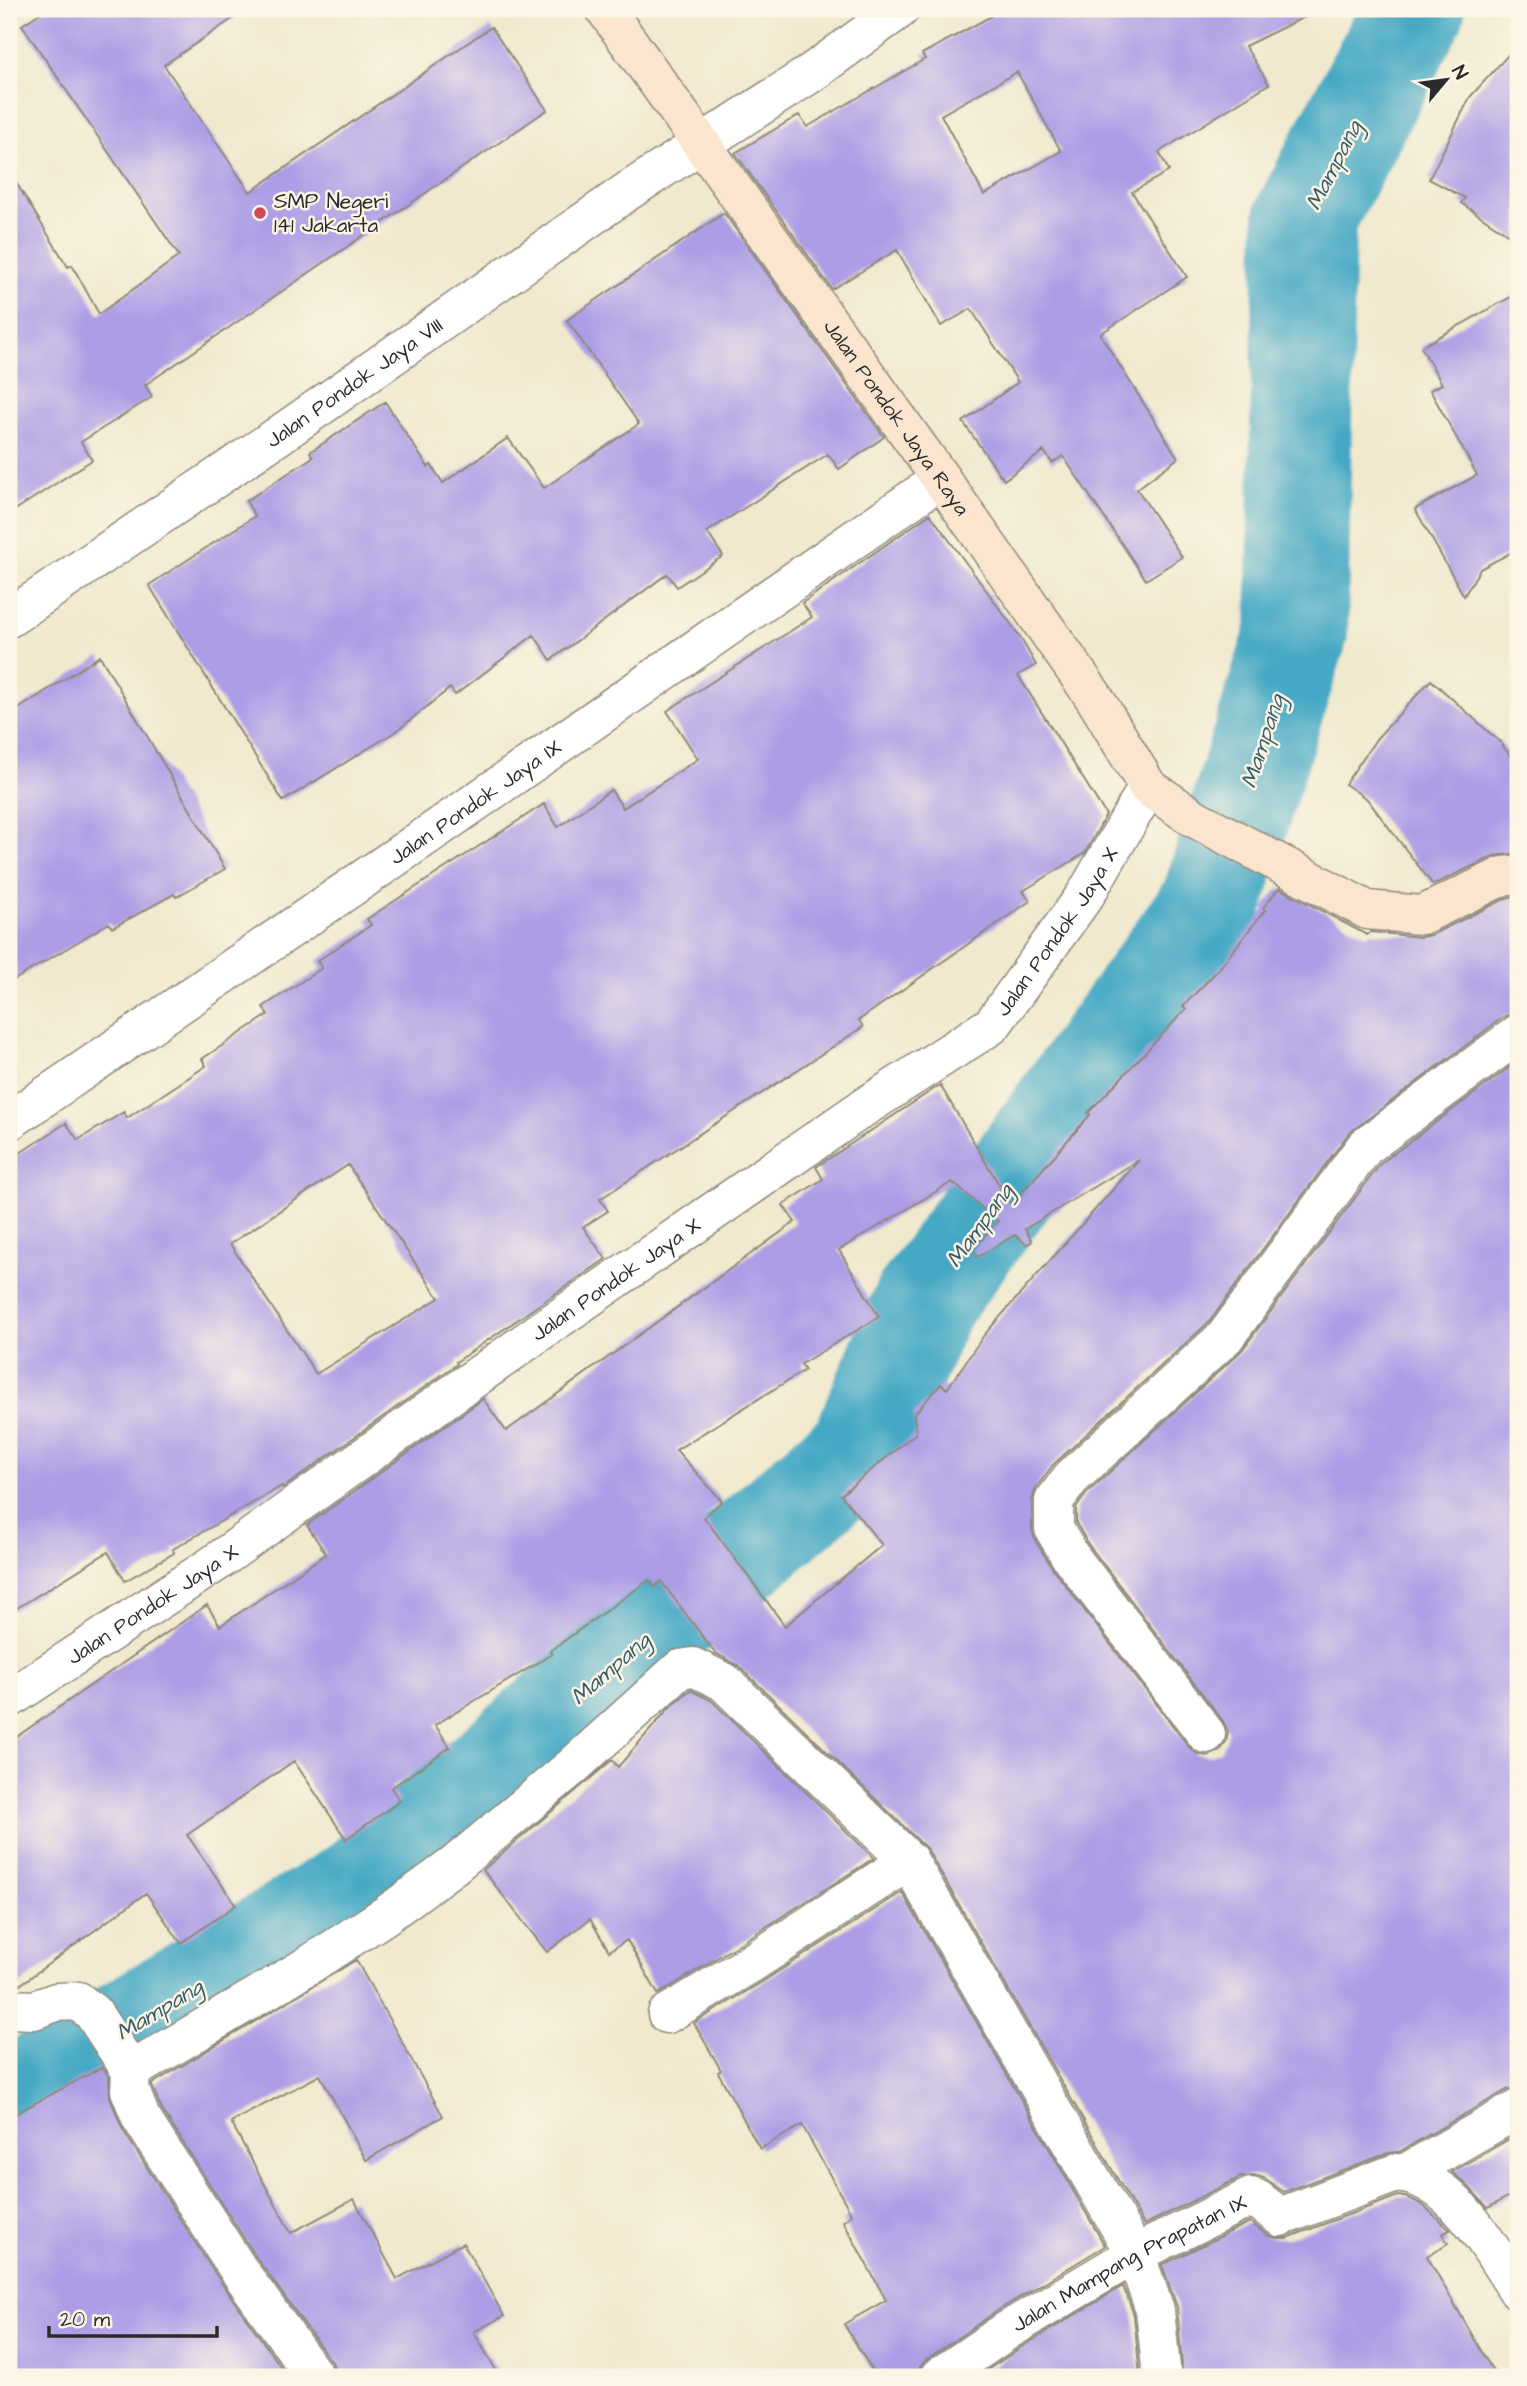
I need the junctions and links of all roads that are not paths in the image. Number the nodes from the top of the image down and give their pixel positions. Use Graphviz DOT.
graph roads {
  1 [pos="606,9"];
  2 [pos="900,9"];
  3 [pos="701,145"];
  4 [pos="941,479"];
  5 [pos="9,618"];
  6 [pos="1148,787"];
  7 [pos="1518,874"];
  8 [pos="1518,1034"];
  9 [pos="9,1121"];
  10 [pos="9,1699"];
  11 [pos="1206,1734"];
  12 [pos="909,1861"];
  13 [pos="9,2009"];
  14 [pos="667,2014"];
  15 [pos="126,2063"];
  16 [pos="1518,2109"];
  17 [pos="1404,2174"];
  18 [pos="1135,2254"];
  19 [pos="1518,2291"];
  20 [pos="315,2377"];
  21 [pos="939,2377"];
  22 [pos="1162,2377"];
  1 -- 3 [label="street, Jalan Pondok Jaya Raya"];
  2 -- 3 [label="street, Jalan Pondok Jaya VIII"];
  3 -- 4 [label="street, Jalan Pondok Jaya Raya"];
  3 -- 5 [label="street, Jalan Pondok Jaya VIII"];
  4 -- 6 [label="street, Jalan Pondok Jaya Raya"];
  4 -- 9 [label="street, Jalan Pondok Jaya IX"];
  6 -- 7 [label="street, Jalan Pondok Jaya Raya"];
  6 -- 10 [label="street, Jalan Pondok Jaya X"];
  8 -- 11 [label="street"];
  12 -- 14 [label="street"];
  12 -- 15 [label="street"];
  12 -- 18 [label="street"];
  13 -- 15 [label="street"];
  15 -- 20 [label="street"];
  16 -- 17 [label="street"];
  17 -- 18 [label="street, Jalan Mampang Prapatan IX"];
  17 -- 19 [label="street"];
  18 -- 21 [label="street, Jalan Mampang Prapatan IX"];
  18 -- 22 [label="street"];
}
